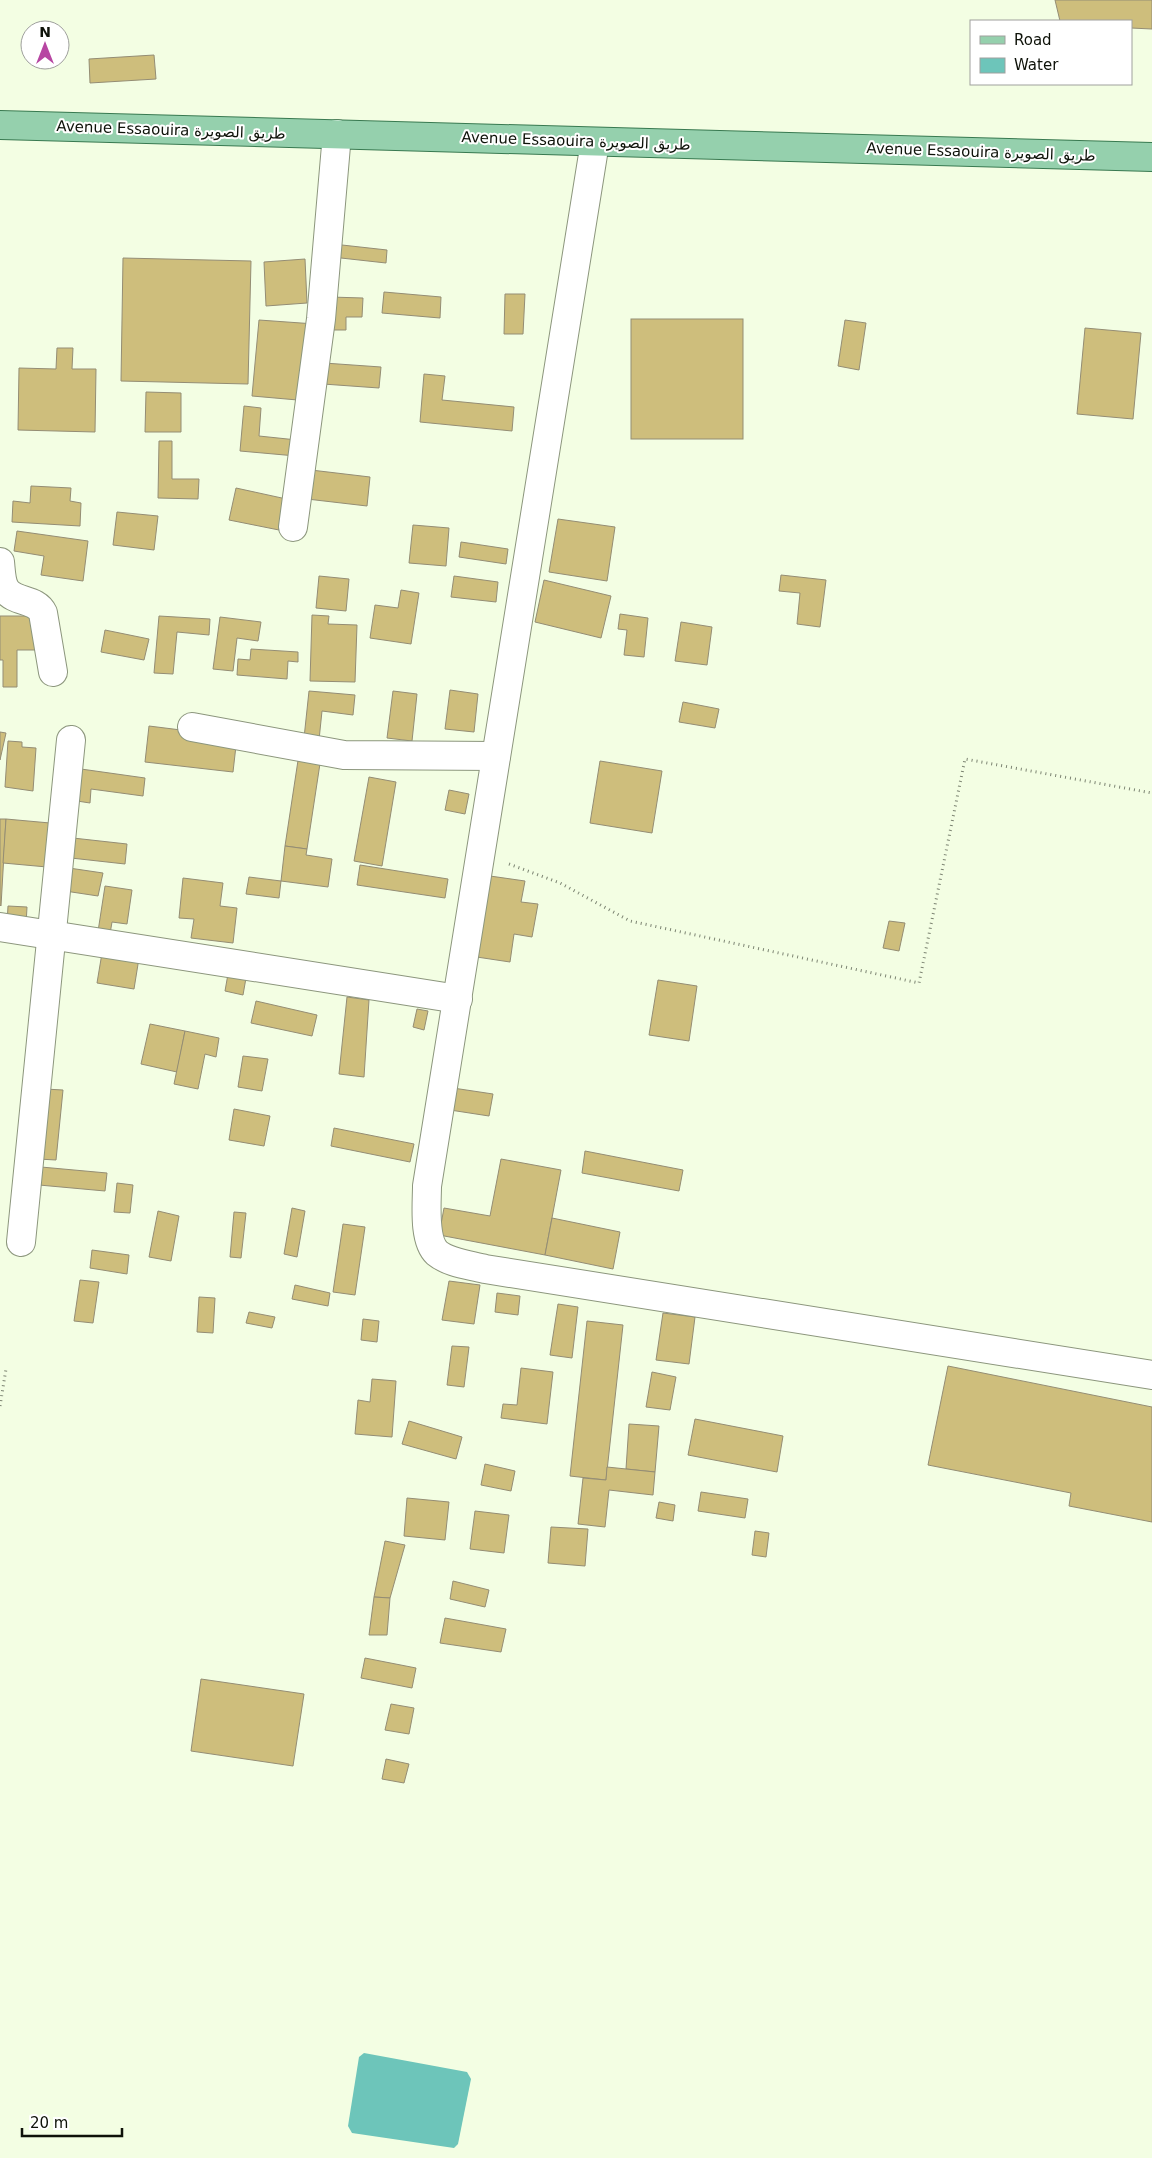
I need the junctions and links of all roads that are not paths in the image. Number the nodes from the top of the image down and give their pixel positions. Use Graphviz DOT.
graph roads {
  1 [pos="0,125"];
  2 [pos="337,134"];
  3 [pos="595,142"];
  4 [pos="1152,157"];
  5 [pos="293,527"];
  6 [pos="0,562"];
  7 [pos="53,672"];
  8 [pos="192,727"];
  9 [pos="71,740"];
  10 [pos="496,756"];
  11 [pos="0,927"];
  12 [pos="53,935"];
  13 [pos="458,999"];
  14 [pos="21,1242"];
  15 [pos="1152,1375"];
  1 -- 2 [label="main road, Avenue Essaouira طريق الصويرة"];
  2 -- 3 [label="main road, Avenue Essaouira طريق الصويرة"];
  2 -- 5 [label="street"];
  3 -- 4 [label="main road, Avenue Essaouira طريق الصويرة"];
  3 -- 10 [label="street"];
  6 -- 7 [label="street"];
  8 -- 10 [label="street"];
  9 -- 12 [label="street"];
  10 -- 13 [label="street"];
  11 -- 12 [label="street"];
  12 -- 13 [label="street"];
  12 -- 14 [label="street"];
  13 -- 15 [label="street"];
}
